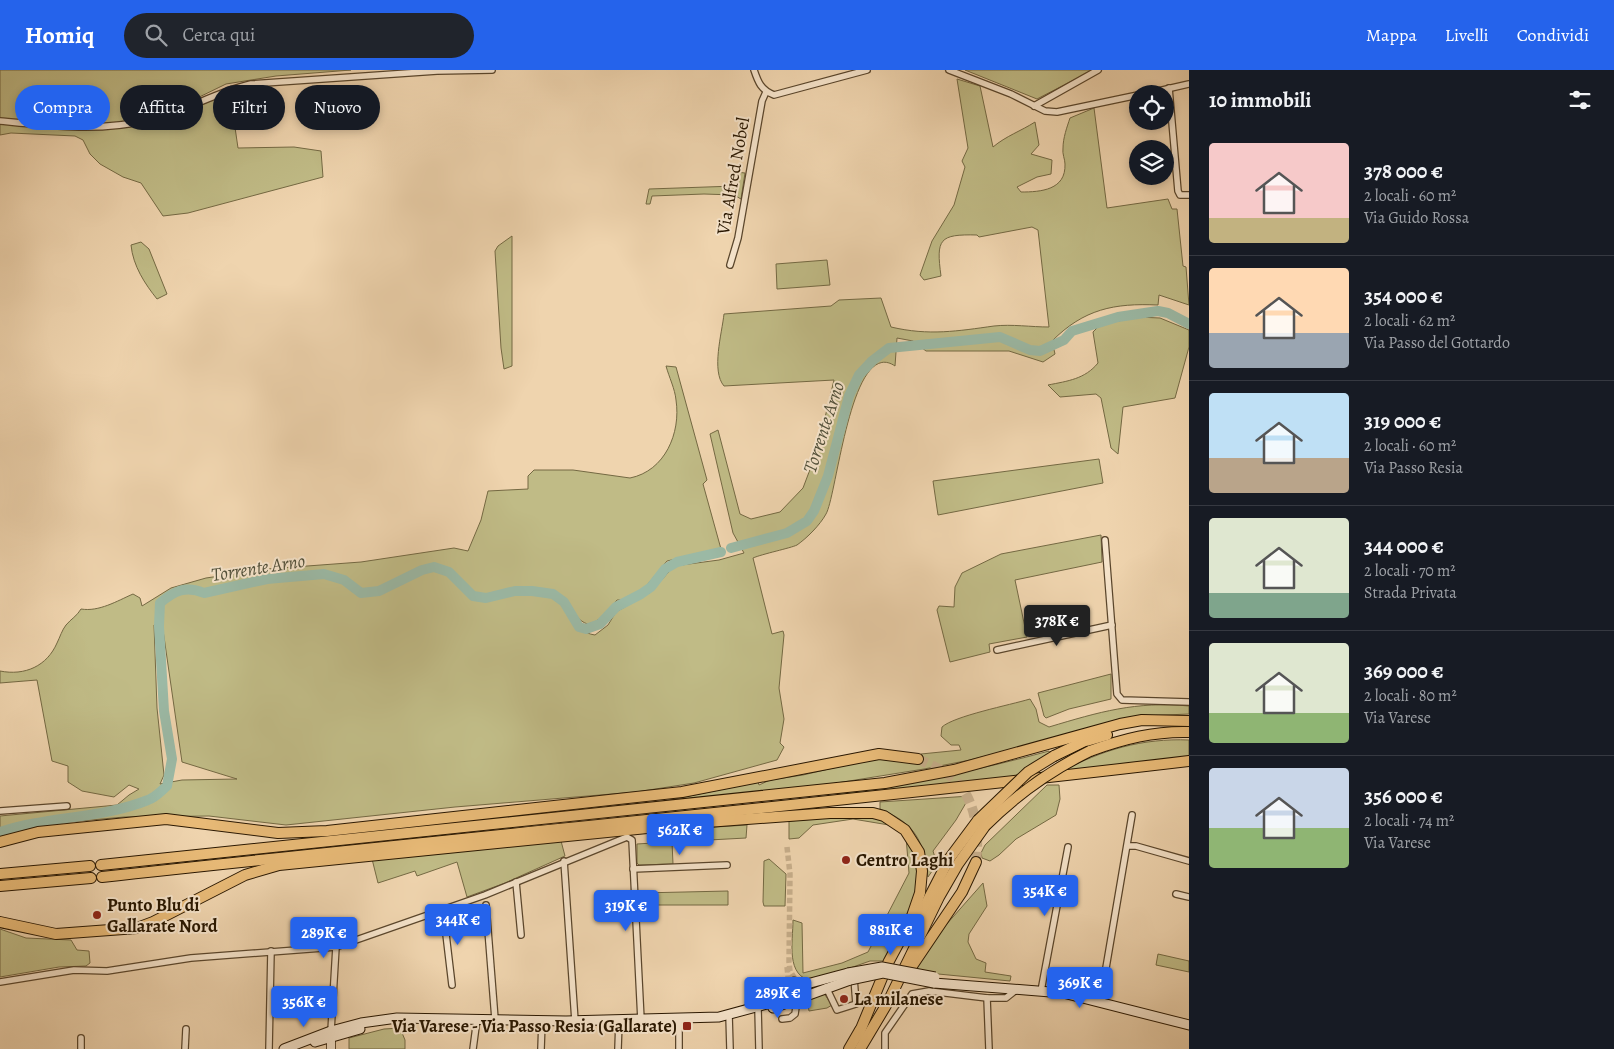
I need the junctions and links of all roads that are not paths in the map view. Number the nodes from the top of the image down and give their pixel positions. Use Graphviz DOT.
graph roads {
  1 [pos="492,70"];
  2 [pos="754,70"];
  3 [pos="867,70"];
  4 [pos="948,70"];
  5 [pos="1098,70"];
  6 [pos="1189,84"];
  7 [pos="1174,87"];
  8 [pos="766,92"];
  9 [pos="1129,97"];
  10 [pos="1034,106"];
  11 [pos="0,121"];
  12 [pos="1173,130"];
  13 [pos="1189,195"];
  14 [pos="730,266"];
  15 [pos="1105,540"];
  16 [pos="1112,625"];
  17 [pos="997,650"];
  18 [pos="1189,702"];
  19 [pos="1169,721"];
  20 [pos="1189,721"];
  21 [pos="1189,732"];
  22 [pos="918,759"];
  23 [pos="1189,762"];
  24 [pos="67,806"];
  25 [pos="0,811"];
  26 [pos="1132,815"];
  27 [pos="981,823"];
  28 [pos="0,842"];
  29 [pos="1128,846"];
  30 [pos="1068,847"];
  31 [pos="564,861"];
  32 [pos="1189,861"];
  33 [pos="976,862"];
  34 [pos="727,864"];
  35 [pos="633,869"];
  36 [pos="0,874"];
  37 [pos="516,882"];
  38 [pos="0,886"];
  39 [pos="1176,894"];
  40 [pos="1189,897"];
  41 [pos="486,905"];
  42 [pos="443,909"];
  43 [pos="0,922"];
  44 [pos="521,935"];
  45 [pos="336,947"];
  46 [pos="271,951"];
  47 [pos="851,977"];
  48 [pos="0,982"];
  49 [pos="452,985"];
  50 [pos="802,985"];
  51 [pos="826,987"];
  52 [pos="1017,989"];
  53 [pos="1041,991"];
  54 [pos="787,992"];
  55 [pos="799,998"];
  56 [pos="987,998"];
  57 [pos="888,1002"];
  58 [pos="1100,1003"];
  59 [pos="758,1008"];
  60 [pos="729,1015"];
  61 [pos="476,1019"];
  62 [pos="782,1019"];
  63 [pos="495,1020"];
  64 [pos="640,1020"];
  65 [pos="679,1020"];
  66 [pos="542,1021"];
  67 [pos="575,1021"];
  68 [pos="619,1021"];
  69 [pos="1189,1025"];
  70 [pos="186,1029"];
  71 [pos="331,1034"];
  72 [pos="858,1036"];
  73 [pos="81,1038"];
  74 [pos="81,1049"];
  75 [pos="185,1049"];
  76 [pos="269,1049"];
  77 [pos="284,1049"];
  78 [pos="298,1049"];
  79 [pos="331,1049"];
  80 [pos="473,1049"];
  81 [pos="541,1049"];
  82 [pos="618,1049"];
  83 [pos="679,1049"];
  84 [pos="730,1049"];
  85 [pos="759,1049"];
  86 [pos="850,1049"];
  87 [pos="860,1049"];
  88 [pos="885,1049"];
  89 [pos="989,1049"];
  1 -- 11 [label="street"];
  2 -- 8 [label="street"];
  3 -- 8 [label="street"];
  4 -- 10 [label="street"];
  5 -- 10 [label="street"];
  6 -- 7 [label="street"];
  8 -- 14 [label="street, Via Alfred Nobel"];
  9 -- 10 [label="street"];
  12 -- 13 [label="street"];
  15 -- 16 [label="street"];
  16 -- 17 [label="street"];
  16 -- 18 [label="street"];
  19 -- 20 [label="highway"];
  19 -- 27 [label="highway, bridge"];
  19 -- 36 [label="highway"];
  21 -- 27 [label="highway, bridge"];
  22 -- 28 [label="highway"];
  23 -- 38 [label="highway"];
  24 -- 25 [label="street"];
  26 -- 29 [label="street"];
  27 -- 57 [label="highway"];
  27 -- 72 [label="highway"];
  29 -- 32 [label="street"];
  29 -- 58 [label="street"];
  30 -- 53 [label="street"];
  31 -- 35 [label="street"];
  31 -- 37 [label="street"];
  31 -- 67 [label="street"];
  33 -- 57 [label="highway"];
  34 -- 35 [label="street"];
  35 -- 64 [label="street"];
  37 -- 42 [label="street"];
  37 -- 44 [label="street"];
  39 -- 40 [label="street"];
  41 -- 63 [label="street"];
  42 -- 45 [label="street"];
  42 -- 49 [label="street"];
  43 -- 72 [label="highway"];
  45 -- 46 [label="street"];
  45 -- 71 [label="street"];
  46 -- 48 [label="street"];
  46 -- 76 [label="street"];
  47 -- 50 [label="main road"];
  47 -- 51 [label="main road"];
  47 -- 51 [label="street"];
  47 -- 52 [label="main road, bridge"];
  50 -- 54 [label="main road"];
  50 -- 55 [label="main road"];
  51 -- 55 [label="main road"];
  52 -- 53 [label="main road"];
  52 -- 56 [label="street"];
  53 -- 58 [label="main road"];
  54 -- 55 [label="main road"];
  54 -- 59 [label="main road"];
  55 -- 59 [label="main road"];
  55 -- 62 [label="street"];
  56 -- 88 [label="street"];
  56 -- 89 [label="street"];
  57 -- 87 [label="highway"];
  58 -- 69 [label="main road"];
  59 -- 60 [label="main road"];
  59 -- 85 [label="street"];
  60 -- 65 [label="main road"];
  60 -- 84 [label="street"];
  61 -- 63 [label="main road"];
  61 -- 71 [label="main road"];
  61 -- 80 [label="street"];
  63 -- 66 [label="main road"];
  64 -- 65 [label="main road"];
  64 -- 68 [label="main road"];
  65 -- 83 [label="street"];
  66 -- 67 [label="main road"];
  66 -- 81 [label="street"];
  67 -- 68 [label="main road"];
  68 -- 82 [label="street"];
  70 -- 75 [label="street"];
  71 -- 77 [label="main road"];
  71 -- 78 [label="main road"];
  71 -- 79 [label="street"];
  72 -- 86 [label="highway"];
  73 -- 74 [label="street"];
}
